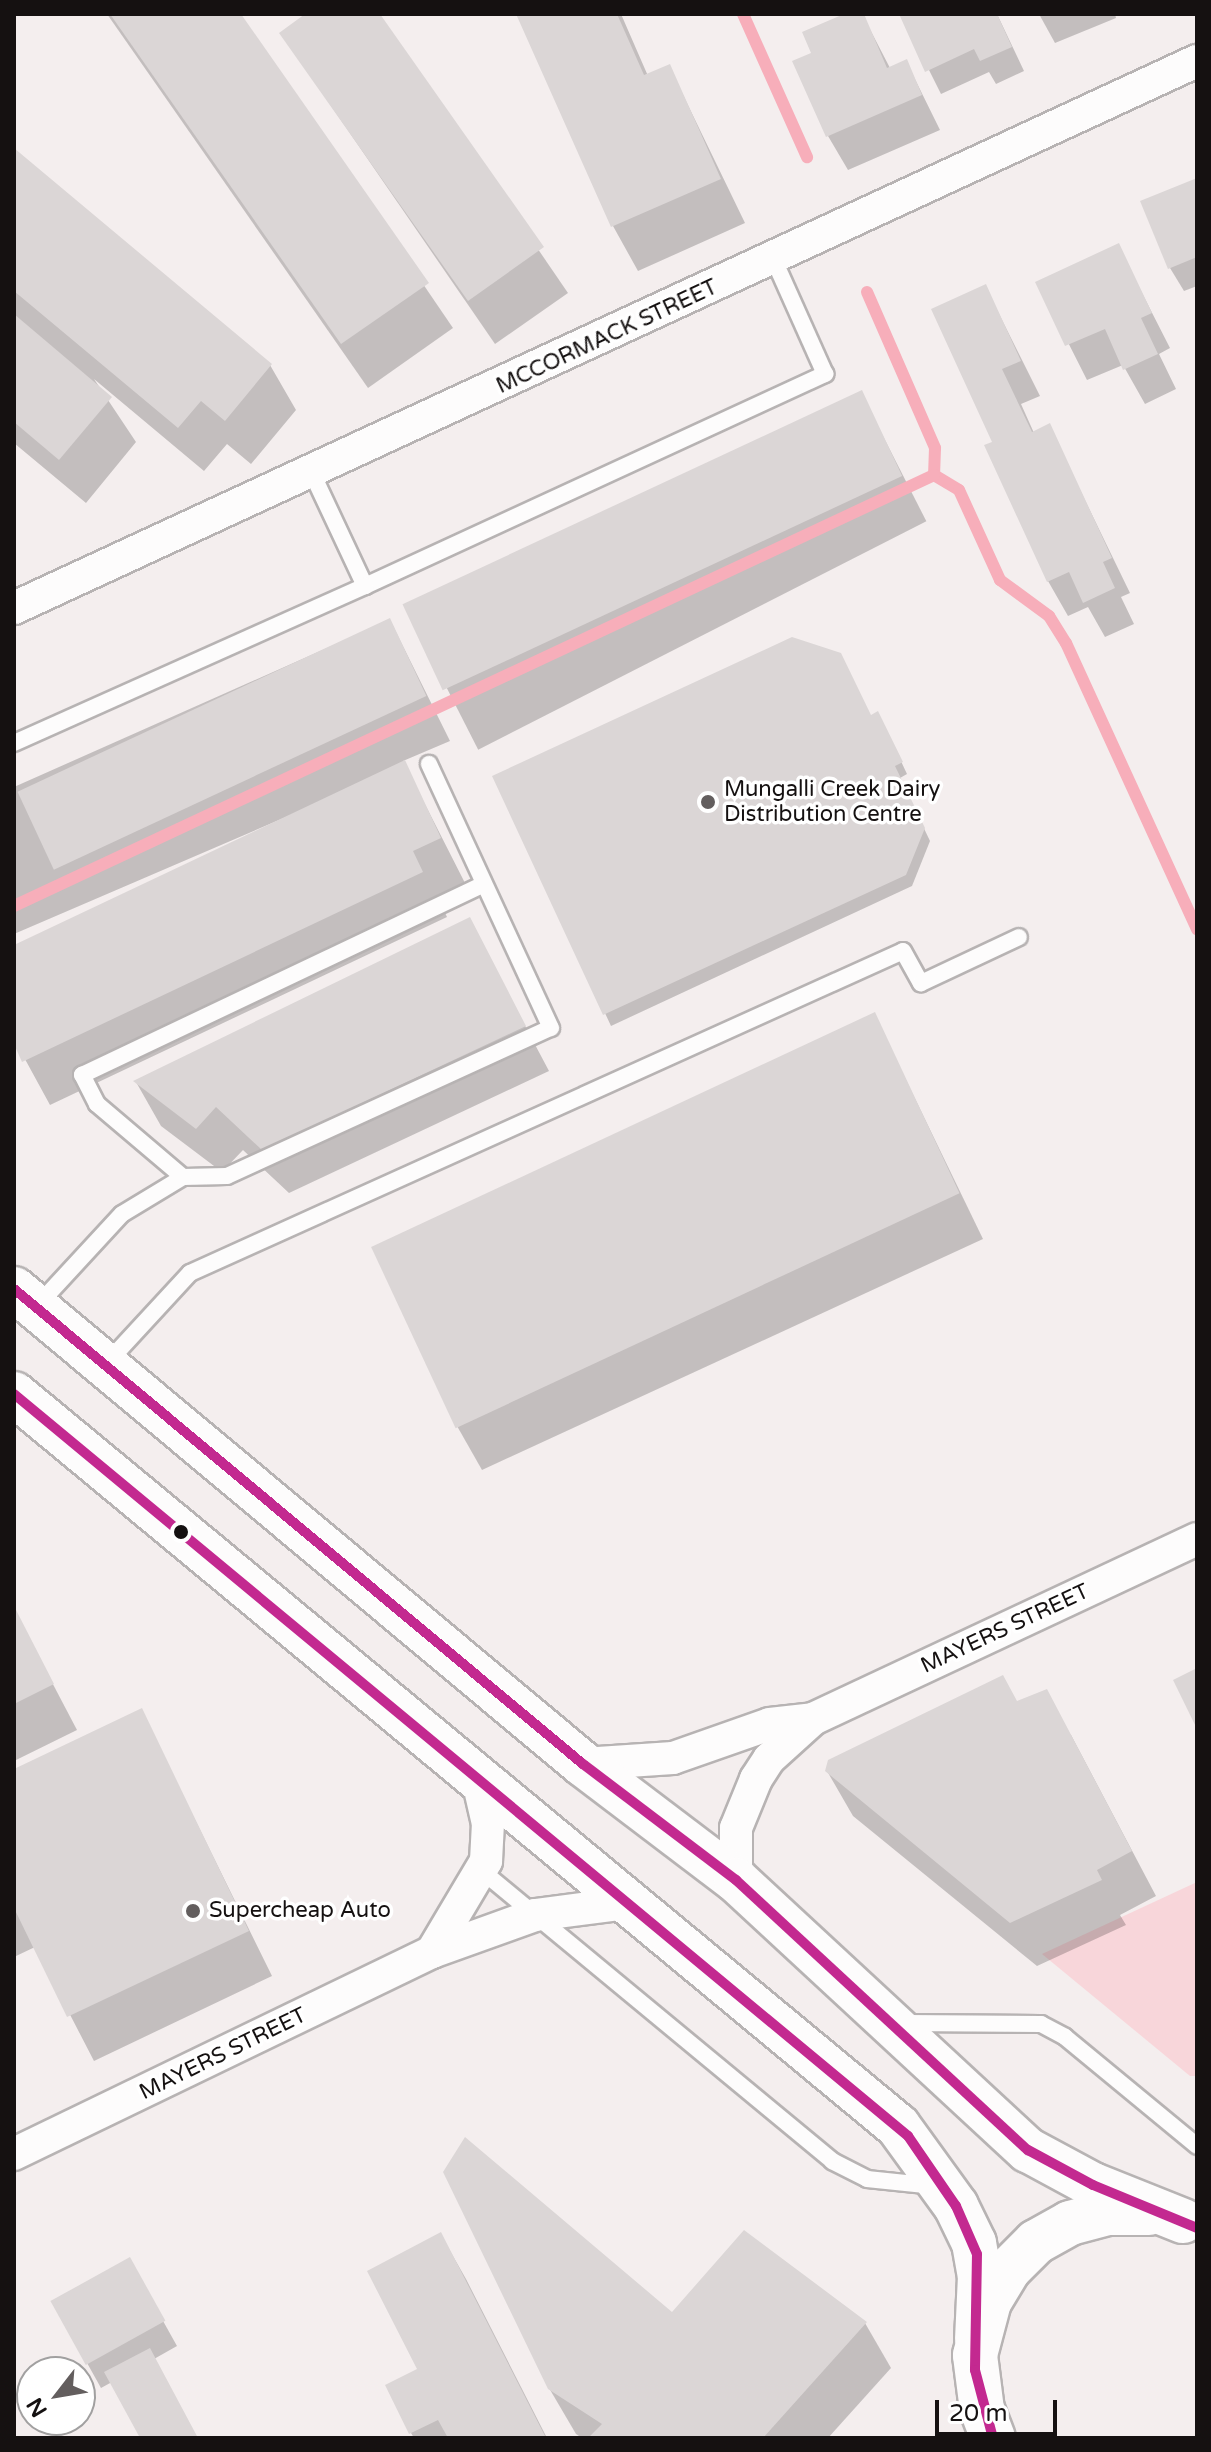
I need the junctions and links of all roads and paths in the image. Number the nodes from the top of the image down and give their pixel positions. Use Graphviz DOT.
graph roads {
  1 [pos="1197,61"];
  2 [pos="774,260"];
  3 [pos="312,473"];
  4 [pos="365,586"];
  5 [pos="14,608"];
  6 [pos="14,743"];
  7 [pos="429,764"];
  8 [pos="483,885"];
  9 [pos="1019,937"];
  10 [pos="183,1177"];
  11 [pos="25,1298"];
  12 [pos="105,1365"];
  13 [pos="14,1394"];
  14 [pos="1197,1539"];
  15 [pos="813,1719"];
  16 [pos="583,1764"];
  17 [pos="477,1776"];
  18 [pos="482,1871"];
  19 [pos="736,1880"];
  20 [pos="628,1903"];
  21 [pos="535,1915"];
  22 [pos="432,1952"];
  23 [pos="892,2020"];
  24 [pos="1197,2146"];
  25 [pos="14,2154"];
  26 [pos="944,2187"];
  27 [pos="1190,2224"];
  28 [pos="977,2339"];
  29 [pos="993,2438"];
  1 -- 2 [label="street, MCCORMACK STREET"];
  2 -- 3 [label="street, MCCORMACK STREET"];
  2 -- 4 [label="lane"];
  3 -- 4 [label="lane"];
  3 -- 5 [label="street, MCCORMACK STREET"];
  4 -- 6 [label="lane"];
  7 -- 8 [label="lane"];
  8 -- 10 [label="lane"];
  8 -- 10 [label="lane"];
  9 -- 12 [label="lane"];
  10 -- 11 [label="lane"];
  11 -- 12 [label="main road"];
  12 -- 16 [label="main road"];
  13 -- 17 [label="main road"];
  14 -- 15 [label="street, MAYERS STREET"];
  15 -- 16 [label="street, MAYERS STREET"];
  15 -- 19 [label="street, MAYERS STREET"];
  16 -- 19 [label="main road"];
  17 -- 18 [label="street"];
  17 -- 20 [label="main road"];
  18 -- 21 [label="lane"];
  18 -- 22 [label="street"];
  19 -- 23 [label="main road"];
  20 -- 21 [label="street, MAYERS STREET"];
  20 -- 26 [label="main road"];
  21 -- 22 [label="street, MAYERS STREET"];
  21 -- 26 [label="lane"];
  22 -- 25 [label="street, MAYERS STREET"];
  23 -- 24 [label="lane"];
  23 -- 27 [label="main road"];
  26 -- 28 [label="main road"];
  27 -- 28 [label="main road"];
  28 -- 29 [label="main road"];
}
